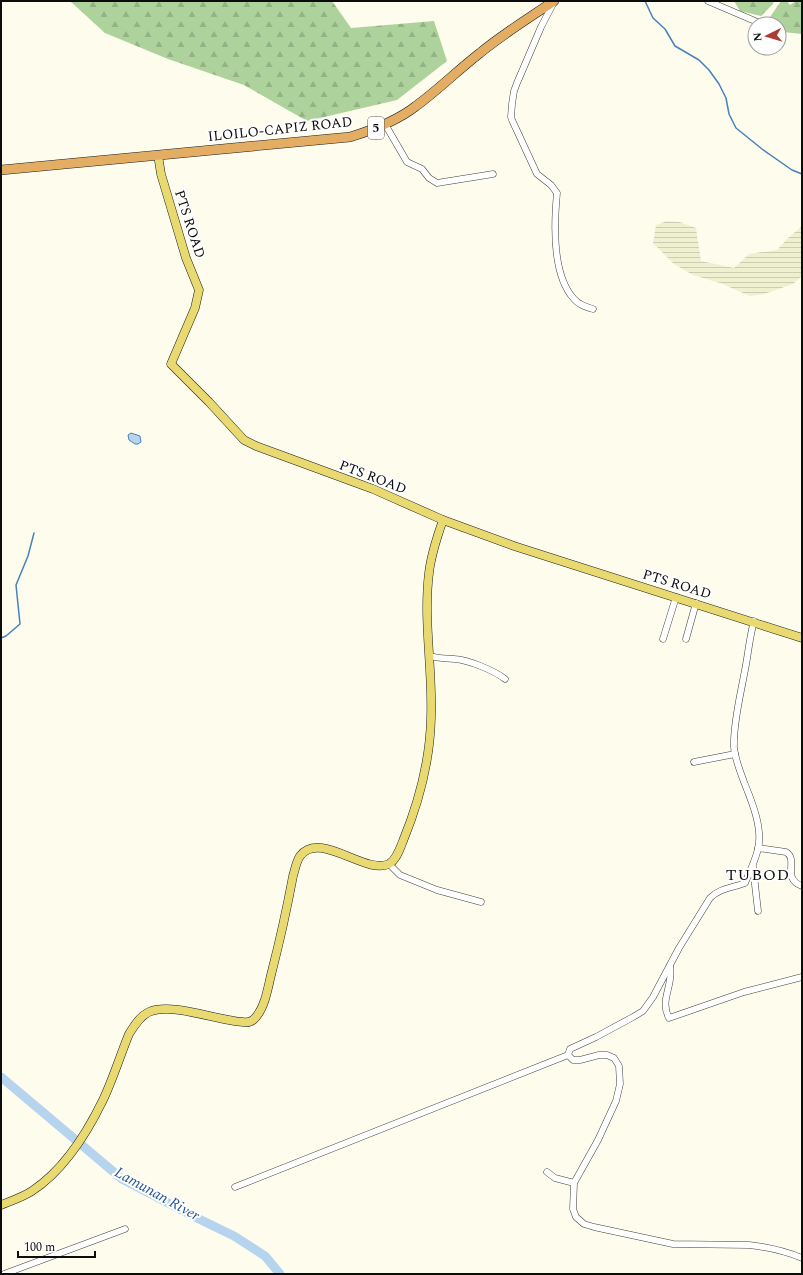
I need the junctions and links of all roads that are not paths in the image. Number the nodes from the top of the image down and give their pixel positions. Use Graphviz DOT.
graph roads {
  1 [pos="555,1"];
  2 [pos="708,1"];
  3 [pos="747,18"];
  4 [pos="385,124"];
  5 [pos="158,155"];
  6 [pos="1,170"];
  7 [pos="493,174"];
  8 [pos="593,309"];
  9 [pos="443,520"];
  10 [pos="676,598"];
  11 [pos="696,603"];
  12 [pos="754,621"];
  13 [pos="802,638"];
  14 [pos="663,639"];
  15 [pos="686,639"];
  16 [pos="430,656"];
  17 [pos="505,679"];
  18 [pos="735,754"];
  19 [pos="694,762"];
  20 [pos="758,848"];
  21 [pos="389,864"];
  22 [pos="753,866"];
  23 [pos="802,886"];
  24 [pos="481,902"];
  25 [pos="758,911"];
  26 [pos="670,966"];
  27 [pos="802,977"];
  28 [pos="568,1055"];
  29 [pos="547,1172"];
  30 [pos="574,1183"];
  31 [pos="235,1187"];
  32 [pos="1,1205"];
  33 [pos="125,1229"];
  34 [pos="802,1258"];
  35 [pos="4,1274"];
  1 -- 4 [label="highway, ILOILO-CAPIZ ROAD / 5"];
  1 -- 8 [label="street"];
  2 -- 3 [label="street"];
  4 -- 5 [label="highway, ILOILO-CAPIZ ROAD / 5"];
  4 -- 7 [label="street"];
  5 -- 6 [label="highway, 5"];
  5 -- 9 [label="main road, PTS ROAD"];
  9 -- 10 [label="main road, PTS ROAD"];
  9 -- 16 [label="main road"];
  10 -- 11 [label="main road, PTS ROAD"];
  10 -- 14 [label="street"];
  11 -- 12 [label="main road, PTS ROAD"];
  11 -- 15 [label="street"];
  12 -- 13 [label="main road, PTS ROAD"];
  12 -- 18 [label="street"];
  16 -- 17 [label="street"];
  16 -- 21 [label="main road"];
  18 -- 19 [label="street"];
  18 -- 20 [label="street"];
  20 -- 22 [label="street"];
  20 -- 23 [label="street"];
  21 -- 24 [label="street"];
  21 -- 32 [label="main road"];
  22 -- 25 [label="street"];
  22 -- 26 [label="street"];
  26 -- 27 [label="street"];
  26 -- 28 [label="street"];
  28 -- 30 [label="street"];
  28 -- 31 [label="street"];
  29 -- 30 [label="street"];
  30 -- 34 [label="street"];
  33 -- 35 [label="street"];
}
